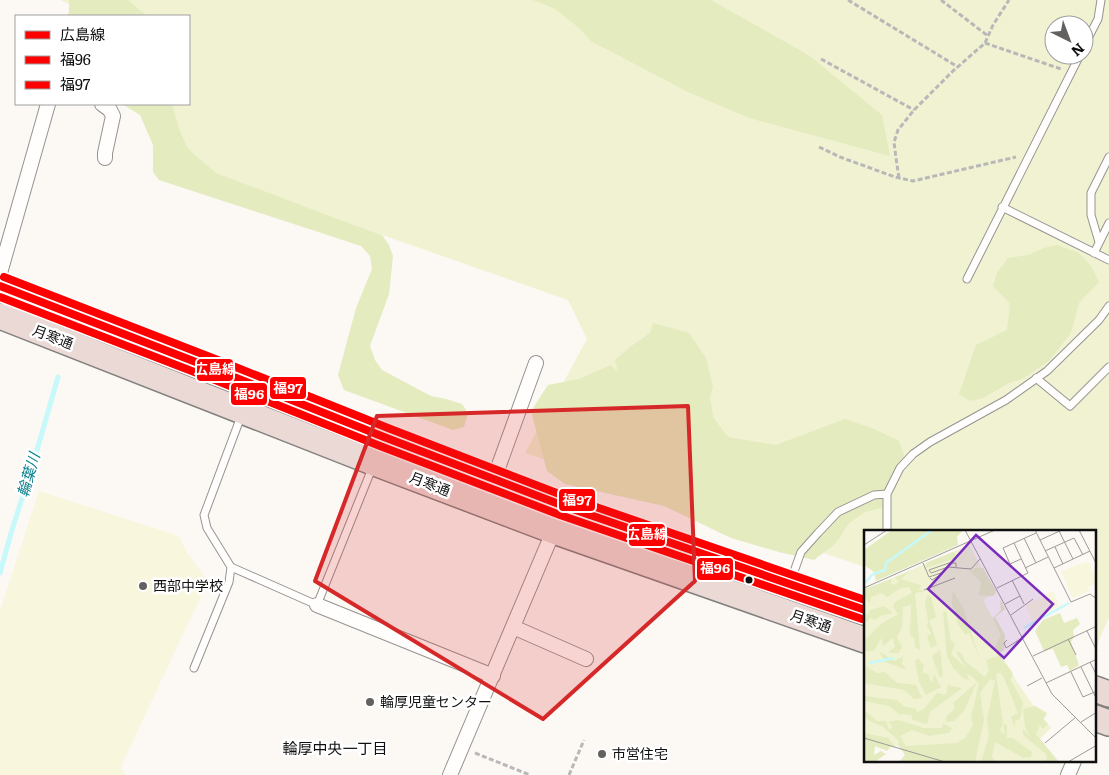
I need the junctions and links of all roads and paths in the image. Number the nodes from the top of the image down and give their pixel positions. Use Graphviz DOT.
graph roads {
  1 [pos="848,0"];
  2 [pos="941,0"];
  3 [pos="1009,0"];
  4 [pos="1101,0"];
  5 [pos="1094,26"];
  6 [pos="988,36"];
  7 [pos="985,44"];
  8 [pos="821,59"];
  9 [pos="1075,65"];
  10 [pos="958,67"];
  11 [pos="1071,72"];
  12 [pos="48,105"];
  13 [pos="103,105"];
  14 [pos="914,110"];
  15 [pos="819,147"];
  16 [pos="1029,154"];
  17 [pos="1109,157"];
  18 [pos="105,158"];
  19 [pos="899,178"];
  20 [pos="1002,207"];
  21 [pos="1109,223"];
  22 [pos="1099,242"];
  23 [pos="1094,253"];
  24 [pos="1109,260"];
  25 [pos="0,273"];
  26 [pos="967,279"];
  27 [pos="0,286"];
  28 [pos="1109,306"];
  29 [pos="0,316"];
  30 [pos="536,364"];
  31 [pos="1109,367"];
  32 [pos="1036,378"];
  33 [pos="253,385"];
  34 [pos="243,411"];
  35 [pos="384,437"];
  36 [pos="375,463"];
  37 [pos="494,479"];
  38 [pos="887,494"];
  39 [pos="564,506"];
  40 [pos="888,530"];
  41 [pos="554,531"];
  42 [pos="231,567"];
  43 [pos="790,584"];
  44 [pos="317,605"];
  45 [pos="864,610"];
  46 [pos="513,627"];
  47 [pos="864,640"];
  48 [pos="586,659"];
  49 [pos="194,668"];
  50 [pos="493,676"];
  51 [pos="1096,689"];
  52 [pos="1109,694"];
  53 [pos="1096,718"];
  54 [pos="1109,723"];
  55 [pos="584,740"];
  56 [pos="462,747"];
  57 [pos="1074,762"];
  58 [pos="450,775"];
  59 [pos="530,775"];
  60 [pos="570,775"];
  61 [pos="1068,775"];
  1 -- 10 [label="path"];
  2 -- 6 [label="path"];
  3 -- 6 [label="path"];
  4 -- 5 [label="lane"];
  6 -- 7 [label="path"];
  7 -- 10 [label="path"];
  7 -- 11 [label="path"];
  8 -- 14 [label="path"];
  9 -- 11 [label="lane"];
  10 -- 14 [label="path"];
  11 -- 16 [label="lane"];
  12 -- 25 [label="street"];
  13 -- 18 [label="street"];
  14 -- 19 [label="path"];
  15 -- 19 [label="path"];
  16 -- 19 [label="path"];
  16 -- 20 [label="lane"];
  17 -- 22 [label="lane"];
  20 -- 23 [label="lane"];
  20 -- 26 [label="lane"];
  21 -- 22 [label="lane"];
  22 -- 23 [label="lane"];
  23 -- 24 [label="lane"];
  27 -- 33 [label="highway, 月寒通"];
  28 -- 32 [label="lane"];
  29 -- 34 [label="highway, 月寒通"];
  30 -- 37 [label="street"];
  31 -- 32 [label="lane"];
  32 -- 38 [label="lane"];
  33 -- 34 [label="lane"];
  33 -- 35 [label="highway, 月寒通"];
  34 -- 36 [label="highway, 月寒通"];
  34 -- 42 [label="lane"];
  35 -- 36 [label="lane"];
  35 -- 37 [label="highway, 月寒通"];
  36 -- 41 [label="highway, 月寒通"];
  36 -- 44 [label="lane"];
  37 -- 39 [label="highway, 月寒通"];
  38 -- 40 [label="lane"];
  38 -- 43 [label="lane"];
  39 -- 41 [label="street"];
  39 -- 43 [label="highway, 月寒通"];
  41 -- 46 [label="street"];
  41 -- 47 [label="highway, 月寒通"];
  42 -- 44 [label="lane"];
  42 -- 49 [label="lane"];
  43 -- 45 [label="highway, 月寒通"];
  44 -- 50 [label="street"];
  46 -- 48 [label="street"];
  46 -- 50 [label="street"];
  50 -- 56 [label="street"];
  51 -- 52 [label="highway"];
  53 -- 54 [label="highway"];
  55 -- 60 [label="path"];
  56 -- 58 [label="street"];
  56 -- 59 [label="path"];
  57 -- 61 [label="street"];
}
